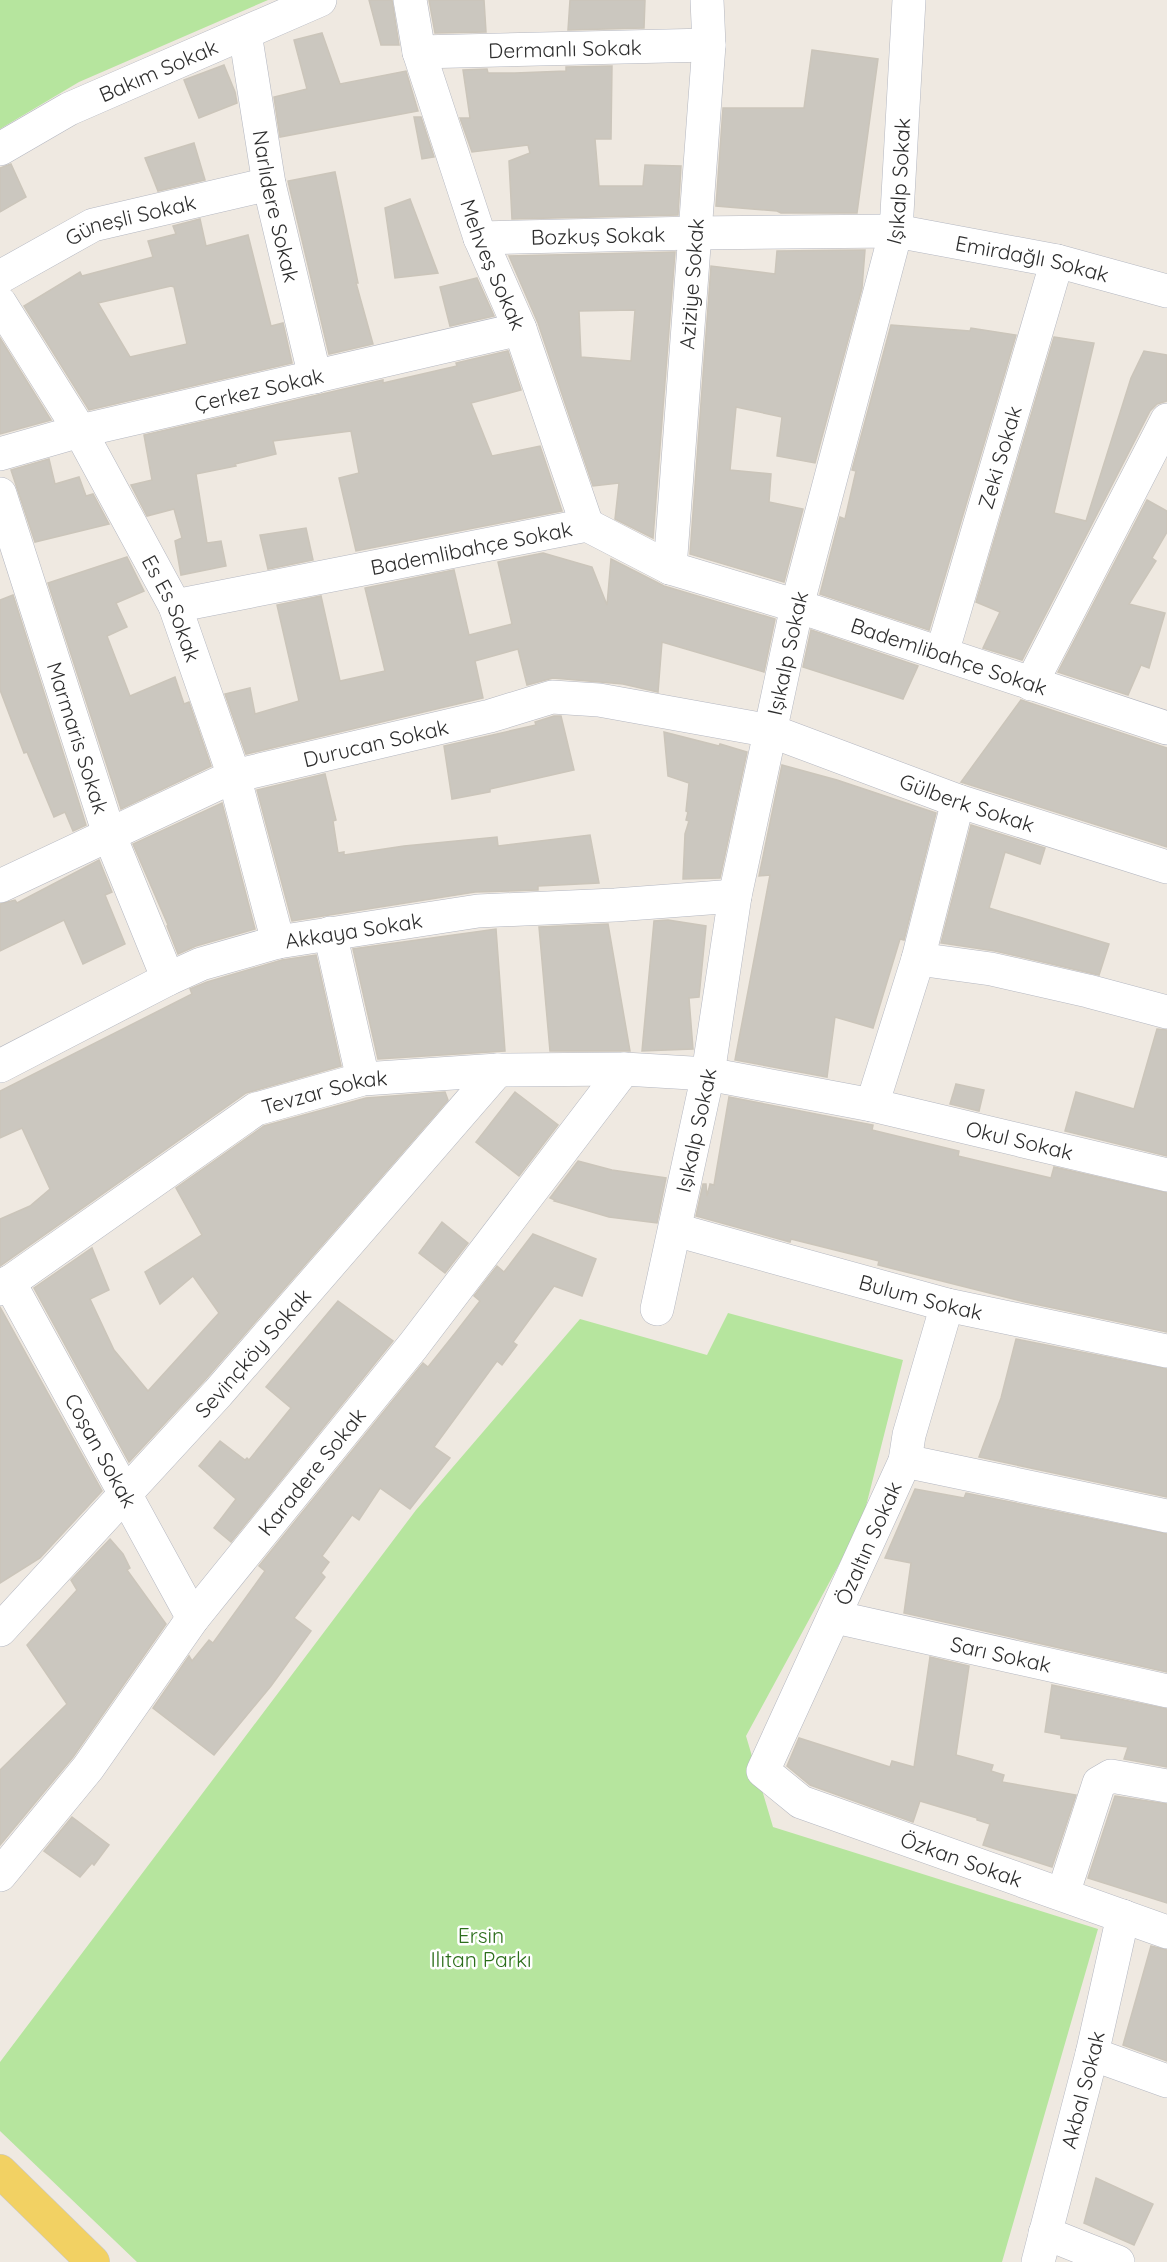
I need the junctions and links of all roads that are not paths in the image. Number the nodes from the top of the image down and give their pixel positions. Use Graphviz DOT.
graph roads {
  1 [pos="320,0"];
  2 [pos="410,0"];
  3 [pos="707,0"];
  4 [pos="909,0"];
  5 [pos="245,33"];
  6 [pos="709,45"];
  7 [pos="419,52"];
  8 [pos="0,149"];
  9 [pos="269,184"];
  10 [pos="896,231"];
  11 [pos="695,233"];
  12 [pos="480,238"];
  13 [pos="1057,261"];
  14 [pos="0,277"];
  15 [pos="1167,291"];
  16 [pos="0,303"];
  17 [pos="520,329"];
  18 [pos="315,377"];
  19 [pos="1167,420"];
  20 [pos="80,430"];
  21 [pos="0,454"];
  22 [pos="0,494"];
  23 [pos="587,525"];
  24 [pos="670,568"];
  25 [pos="175,606"];
  26 [pos="797,606"];
  27 [pos="942,653"];
  28 [pos="1031,684"];
  29 [pos="1167,728"];
  30 [pos="771,731"];
  31 [pos="234,776"];
  32 [pos="958,801"];
  33 [pos="108,834"];
  34 [pos="1167,867"];
  35 [pos="0,886"];
  36 [pos="735,896"];
  37 [pos="330,933"];
  38 [pos="278,942"];
  39 [pos="918,959"];
  40 [pos="168,979"];
  41 [pos="1167,1012"];
  42 [pos="1,1064"];
  43 [pos="624,1069"];
  44 [pos="498,1070"];
  45 [pos="708,1074"];
  46 [pos="363,1079"];
  47 [pos="872,1104"];
  48 [pos="1167,1175"];
  49 [pos="676,1230"];
  50 [pos="5,1286"];
  51 [pos="948,1305"];
  52 [pos="657,1309"];
  53 [pos="1167,1351"];
  54 [pos="905,1461"];
  55 [pos="124,1495"];
  56 [pos="1167,1516"];
  57 [pos="4,1616"];
  58 [pos="835,1617"];
  59 [pos="193,1618"];
  60 [pos="1167,1691"];
  61 [pos="763,1771"];
  62 [pos="1167,1786"];
  63 [pos="0,1875"];
  64 [pos="1063,1894"];
  65 [pos="1123,1916"];
  66 [pos="1167,1932"];
  67 [pos="1092,2054"];
  68 [pos="1167,2081"];
  69 [pos="0,2171"];
  70 [pos="0,2199"];
  71 [pos="1042,2247"];
  72 [pos="67,2262"];
  73 [pos="93,2262"];
  74 [pos="1118,2262"];
  1 -- 5 [label="street, Bakım Sokak"];
  2 -- 7 [label="street, Mehveş Sokak"];
  3 -- 6 [label="street, Aziziye Sokak"];
  4 -- 10 [label="street, Işıkalp Sokak"];
  5 -- 8 [label="street, Bakım Sokak"];
  5 -- 9 [label="street, Narlıdere Sokak"];
  6 -- 7 [label="street, Dermanlı Sokak"];
  6 -- 11 [label="street, Aziziye Sokak"];
  7 -- 12 [label="street, Mehveş Sokak"];
  9 -- 14 [label="street, Güneşli Sokak"];
  9 -- 18 [label="street, Narlıdere Sokak"];
  10 -- 11 [label="street, Bozkuş Sokak"];
  10 -- 13 [label="street, Emirdağlı Sokak"];
  10 -- 26 [label="street, Işıkalp Sokak"];
  11 -- 12 [label="street, Bozkuş Sokak"];
  11 -- 24 [label="street, Aziziye Sokak"];
  12 -- 17 [label="street, Mehveş Sokak"];
  13 -- 15 [label="street, Emirdağlı Sokak"];
  13 -- 27 [label="street, Zeki Sokak"];
  16 -- 20 [label="street, Es Es Sokak"];
  17 -- 18 [label="street, Çerkez Sokak"];
  17 -- 23 [label="street, Mehveş Sokak"];
  18 -- 20 [label="street, Çerkez Sokak"];
  19 -- 28 [label="street"];
  20 -- 21 [label="street, Çerkez Sokak"];
  20 -- 25 [label="street, Es Es Sokak"];
  22 -- 33 [label="street, Marmaris Sokak"];
  23 -- 24 [label="street, Bademlibahçe Sokak"];
  23 -- 25 [label="street, Bademlibahçe Sokak"];
  24 -- 26 [label="street, Bademlibahçe Sokak"];
  25 -- 31 [label="street, Es Es Sokak"];
  26 -- 27 [label="street, Bademlibahçe Sokak"];
  26 -- 30 [label="street, Işıkalp Sokak"];
  27 -- 28 [label="street, Bademlibahçe Sokak"];
  28 -- 29 [label="street, Bademlibahçe Sokak"];
  30 -- 31 [label="street, Durucan Sokak"];
  30 -- 32 [label="street, Gülberk Sokak"];
  30 -- 36 [label="street, Işıkalp Sokak"];
  31 -- 33 [label="street, Durucan Sokak"];
  31 -- 38 [label="street, Es Es Sokak"];
  32 -- 34 [label="street, Gülberk Sokak"];
  32 -- 39 [label="street"];
  33 -- 35 [label="street, Durucan Sokak"];
  33 -- 40 [label="street, Marmaris Sokak"];
  36 -- 37 [label="street, Akkaya Sokak"];
  36 -- 45 [label="street, Işıkalp Sokak"];
  37 -- 38 [label="street, Akkaya Sokak"];
  37 -- 46 [label="street"];
  38 -- 40 [label="street, Akkaya Sokak"];
  39 -- 41 [label="street"];
  39 -- 47 [label="street"];
  40 -- 42 [label="street, Akkaya Sokak"];
  43 -- 44 [label="street, Tevzar Sokak"];
  43 -- 45 [label="street, Tevzar Sokak"];
  43 -- 59 [label="street, Karadere Sokak"];
  44 -- 46 [label="street, Tevzar Sokak"];
  44 -- 55 [label="street, Sevinçköy Sokak"];
  45 -- 47 [label="street, Okul Sokak"];
  45 -- 49 [label="street, Işıkalp Sokak"];
  46 -- 50 [label="street, Tevzar Sokak"];
  47 -- 48 [label="street, Okul Sokak"];
  49 -- 51 [label="street, Bulum Sokak"];
  49 -- 52 [label="street, Işıkalp Sokak"];
  50 -- 55 [label="street, Coşan Sokak"];
  51 -- 53 [label="street, Bulum Sokak"];
  51 -- 54 [label="street, Özaltın Sokak"];
  54 -- 56 [label="street"];
  54 -- 58 [label="street, Özaltın Sokak"];
  55 -- 57 [label="street, Sevinçköy Sokak"];
  55 -- 59 [label="street, Coşan Sokak"];
  58 -- 60 [label="street, Sarı Sokak"];
  58 -- 61 [label="street, Özaltın Sokak"];
  59 -- 63 [label="street, Karadere Sokak"];
  61 -- 64 [label="street, Özkan Sokak"];
  62 -- 64 [label="street"];
  64 -- 65 [label="street, Özkan Sokak"];
  65 -- 66 [label="street, Özkan Sokak"];
  65 -- 67 [label="street, Akbal Sokak"];
  67 -- 68 [label="street"];
  67 -- 71 [label="street, Akbal Sokak"];
  69 -- 73 [label="main road"];
  70 -- 72 [label="main road"];
  71 -- 74 [label="street"];
}
